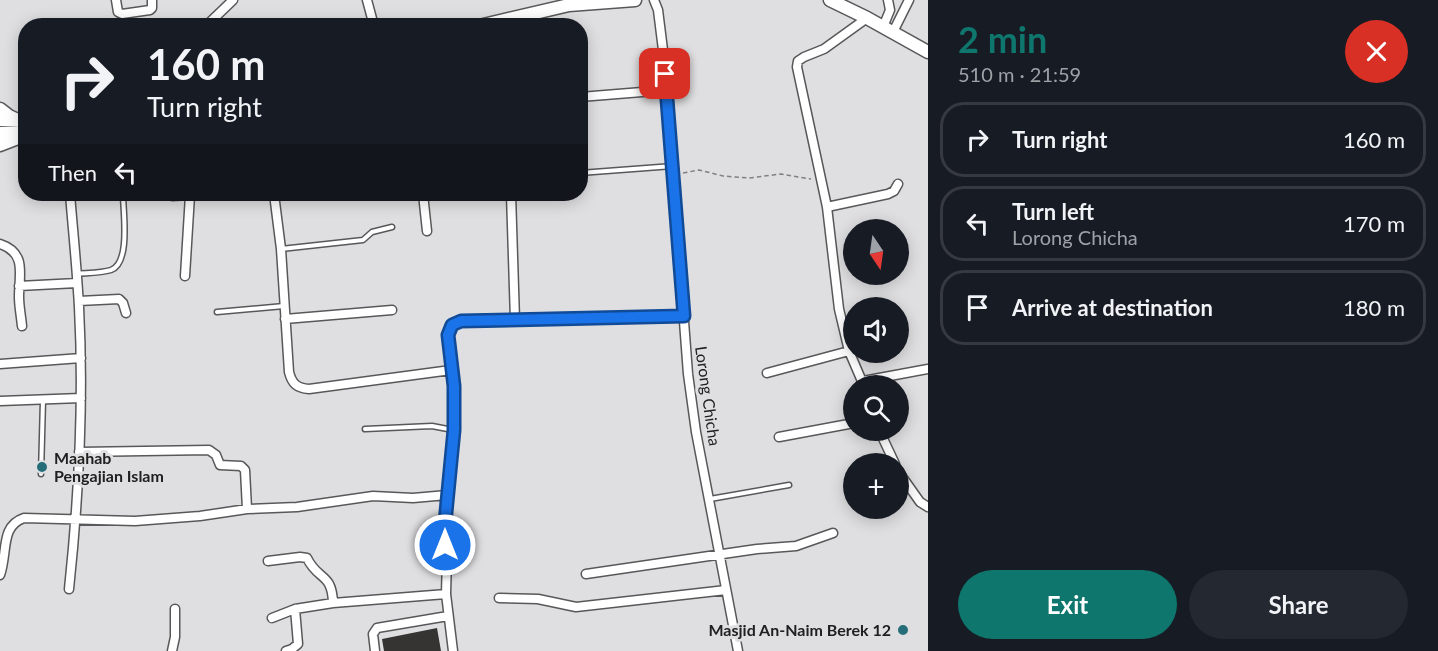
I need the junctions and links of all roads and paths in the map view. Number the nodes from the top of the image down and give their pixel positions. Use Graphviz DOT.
graph roads {
  1 [pos="116,0"];
  2 [pos="152,0"];
  3 [pos="233,0"];
  4 [pos="367,0"];
  5 [pos="585,0"];
  6 [pos="635,0"];
  7 [pos="654,0"];
  8 [pos="830,0"];
  9 [pos="888,0"];
  10 [pos="909,0"];
  11 [pos="569,5"];
  12 [pos="214,18"];
  13 [pos="372,18"];
  14 [pos="512,18"];
  15 [pos="867,18"];
  16 [pos="888,29"];
  17 [pos="928,52"];
  18 [pos="667,90"];
  19 [pos="588,96"];
  20 [pos="0,109"];
  21 [pos="18,119"];
  22 [pos="0,120"];
  23 [pos="18,121"];
  24 [pos="0,133"];
  25 [pos="18,134"];
  26 [pos="18,137"];
  27 [pos="0,145"];
  28 [pos="673,171"];
  29 [pos="588,173"];
  30 [pos="822,178"];
  31 [pos="898,184"];
  32 [pos="71,201"];
  33 [pos="123,201"];
  34 [pos="190,201"];
  35 [pos="275,201"];
  36 [pos="424,201"];
  37 [pos="511,201"];
  38 [pos="827,207"];
  39 [pos="392,227"];
  40 [pos="427,231"];
  41 [pos="0,244"];
  42 [pos="281,249"];
  43 [pos="185,276"];
  44 [pos="77,278"];
  45 [pos="19,286"];
  46 [pos="79,301"];
  47 [pos="284,306"];
  48 [pos="392,310"];
  49 [pos="217,312"];
  50 [pos="126,313"];
  51 [pos="684,316"];
  52 [pos="285,319"];
  53 [pos="515,321"];
  54 [pos="22,326"];
  55 [pos="843,326"];
  56 [pos="843,353"];
  57 [pos="81,358"];
  58 [pos="0,364"];
  59 [pos="928,369"];
  60 [pos="451,370"];
  61 [pos="767,373"];
  62 [pos="900,375"];
  63 [pos="81,398"];
  64 [pos="44,399"];
  65 [pos="0,401"];
  66 [pos="843,425"];
  67 [pos="365,429"];
  68 [pos="454,430"];
  69 [pos="780,437"];
  70 [pos="79,452"];
  71 [pos="41,474"];
  72 [pos="789,484"];
  73 [pos="909,488"];
  74 [pos="447,495"];
  75 [pos="709,499"];
  76 [pos="928,507"];
  77 [pos="247,509"];
  78 [pos="77,518"];
  79 [pos="833,533"];
  80 [pos="719,555"];
  81 [pos="267,561"];
  82 [pos="586,574"];
  83 [pos="0,575"];
  84 [pos="69,589"];
  85 [pos="726,590"];
  86 [pos="446,594"];
  87 [pos="499,598"];
  88 [pos="333,603"];
  89 [pos="175,609"];
  90 [pos="295,609"];
  91 [pos="448,616"];
  92 [pos="272,618"];
  93 [pos="172,651"];
  94 [pos="286,651"];
  95 [pos="375,651"];
  96 [pos="453,651"];
  97 [pos="738,651"];
  1 -- 2 [label="street"];
  3 -- 12 [label="street"];
  4 -- 13 [label="street"];
  5 -- 11 [label="main road"];
  6 -- 11 [label="main road"];
  7 -- 18 [label="street, Lorong Chicha"];
  8 -- 15 [label="main road"];
  9 -- 16 [label="street"];
  10 -- 16 [label="street"];
  11 -- 14 [label="main road"];
  15 -- 16 [label="main road"];
  15 -- 30 [label="street"];
  16 -- 17 [label="main road"];
  18 -- 19 [label="street"];
  18 -- 28 [label="street, Lorong Chicha"];
  20 -- 21 [label="main road"];
  22 -- 23 [label="main road"];
  24 -- 25 [label="main road"];
  26 -- 27 [label="main road"];
  28 -- 29 [label="lane"];
  28 -- 30 [label="path"];
  28 -- 51 [label="street, Lorong Chicha"];
  30 -- 38 [label="street"];
  31 -- 38 [label="street"];
  32 -- 44 [label="street"];
  33 -- 44 [label="lane"];
  34 -- 43 [label="street"];
  35 -- 42 [label="street"];
  36 -- 40 [label="street"];
  37 -- 53 [label="street"];
  38 -- 55 [label="street"];
  39 -- 42 [label="lane"];
  41 -- 45 [label="street"];
  42 -- 47 [label="street"];
  44 -- 45 [label="street"];
  44 -- 46 [label="street"];
  45 -- 54 [label="street"];
  46 -- 50 [label="street"];
  46 -- 57 [label="street"];
  47 -- 49 [label="lane"];
  47 -- 52 [label="street"];
  48 -- 52 [label="street"];
  51 -- 53 [label="street"];
  51 -- 75 [label="street, Lorong Chicha"];
  52 -- 60 [label="street"];
  53 -- 60 [label="street"];
  56 -- 61 [label="street"];
  57 -- 58 [label="street"];
  57 -- 63 [label="street"];
  59 -- 62 [label="street"];
  60 -- 68 [label="street"];
  63 -- 64 [label="street"];
  63 -- 70 [label="street"];
  64 -- 65 [label="street"];
  64 -- 71 [label="lane"];
  66 -- 69 [label="street"];
  67 -- 68 [label="lane"];
  68 -- 74 [label="street"];
  70 -- 77 [label="street"];
  70 -- 78 [label="street"];
  72 -- 75 [label="lane"];
  73 -- 76 [label="street"];
  74 -- 77 [label="street"];
  74 -- 86 [label="street"];
  75 -- 80 [label="street, Lorong Chicha"];
  77 -- 78 [label="street"];
  78 -- 83 [label="street"];
  78 -- 84 [label="street"];
  79 -- 80 [label="street"];
  80 -- 82 [label="street"];
  80 -- 85 [label="street, Lorong Chicha"];
  81 -- 88 [label="street"];
  85 -- 87 [label="street"];
  85 -- 97 [label="street, Lorong Chicha"];
  86 -- 88 [label="street"];
  86 -- 91 [label="street"];
  88 -- 90 [label="street"];
  89 -- 93 [label="street"];
  90 -- 92 [label="street"];
  90 -- 94 [label="street"];
  91 -- 95 [label="street"];
  91 -- 96 [label="street"];
}
